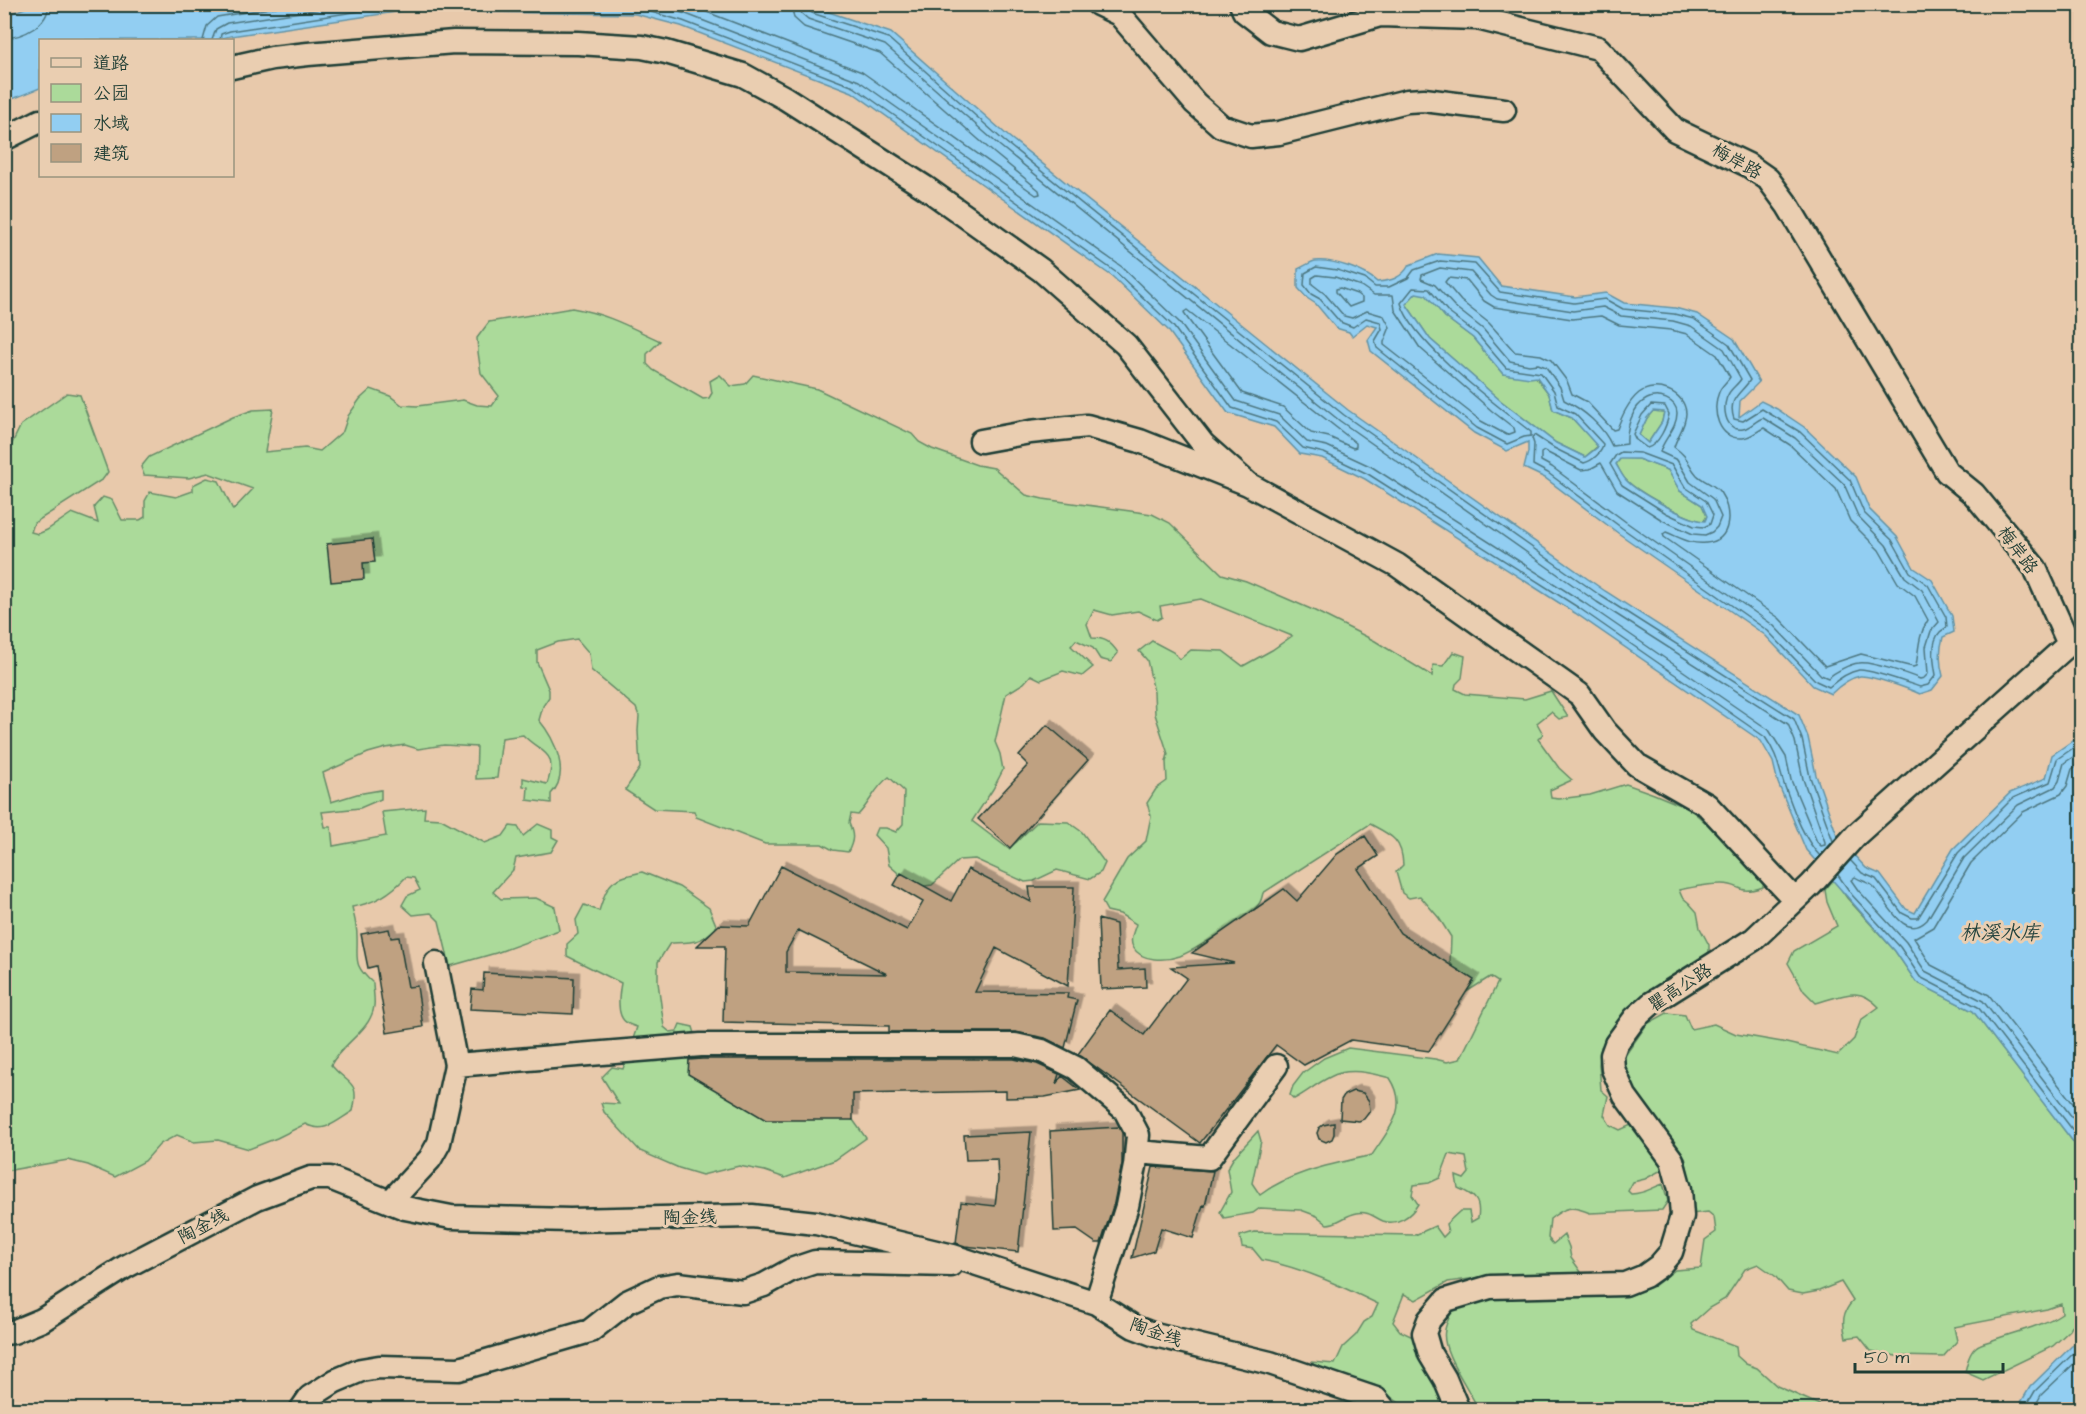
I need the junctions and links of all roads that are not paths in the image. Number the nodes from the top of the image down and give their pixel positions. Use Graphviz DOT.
graph roads {
  1 [pos="1098,4"];
  2 [pos="1241,4"];
  3 [pos="234,67"];
  4 [pos="1504,110"];
  5 [pos="39,122"];
  6 [pos="4,139"];
  7 [pos="981,441"];
  8 [pos="1248,484"];
  9 [pos="2075,641"];
  10 [pos="1803,893"];
  11 [pos="436,963"];
  12 [pos="456,1065"];
  13 [pos="1276,1066"];
  14 [pos="1137,1152"];
  15 [pos="390,1202"];
  16 [pos="980,1265"];
  17 [pos="1096,1303"];
  18 [pos="4,1333"];
  19 [pos="301,1410"];
  20 [pos="1385,1410"];
  21 [pos="1458,1410"];
  1 -- 4 [label="street"];
  2 -- 9 [label="street, 梅岸路"];
  3 -- 8 [label="street"];
  5 -- 6 [label="street"];
  7 -- 8 [label="street"];
  8 -- 10 [label="street"];
  9 -- 10 [label="street, 瞿高公路"];
  10 -- 21 [label="street, 瞿高公路"];
  11 -- 12 [label="street"];
  12 -- 14 [label="street"];
  12 -- 15 [label="street"];
  13 -- 14 [label="street"];
  14 -- 17 [label="street"];
  15 -- 16 [label="street, 陶金线"];
  15 -- 18 [label="street, 陶金线"];
  16 -- 17 [label="street, 陶金线"];
  16 -- 19 [label="street"];
  17 -- 20 [label="street, 陶金线"];
}
